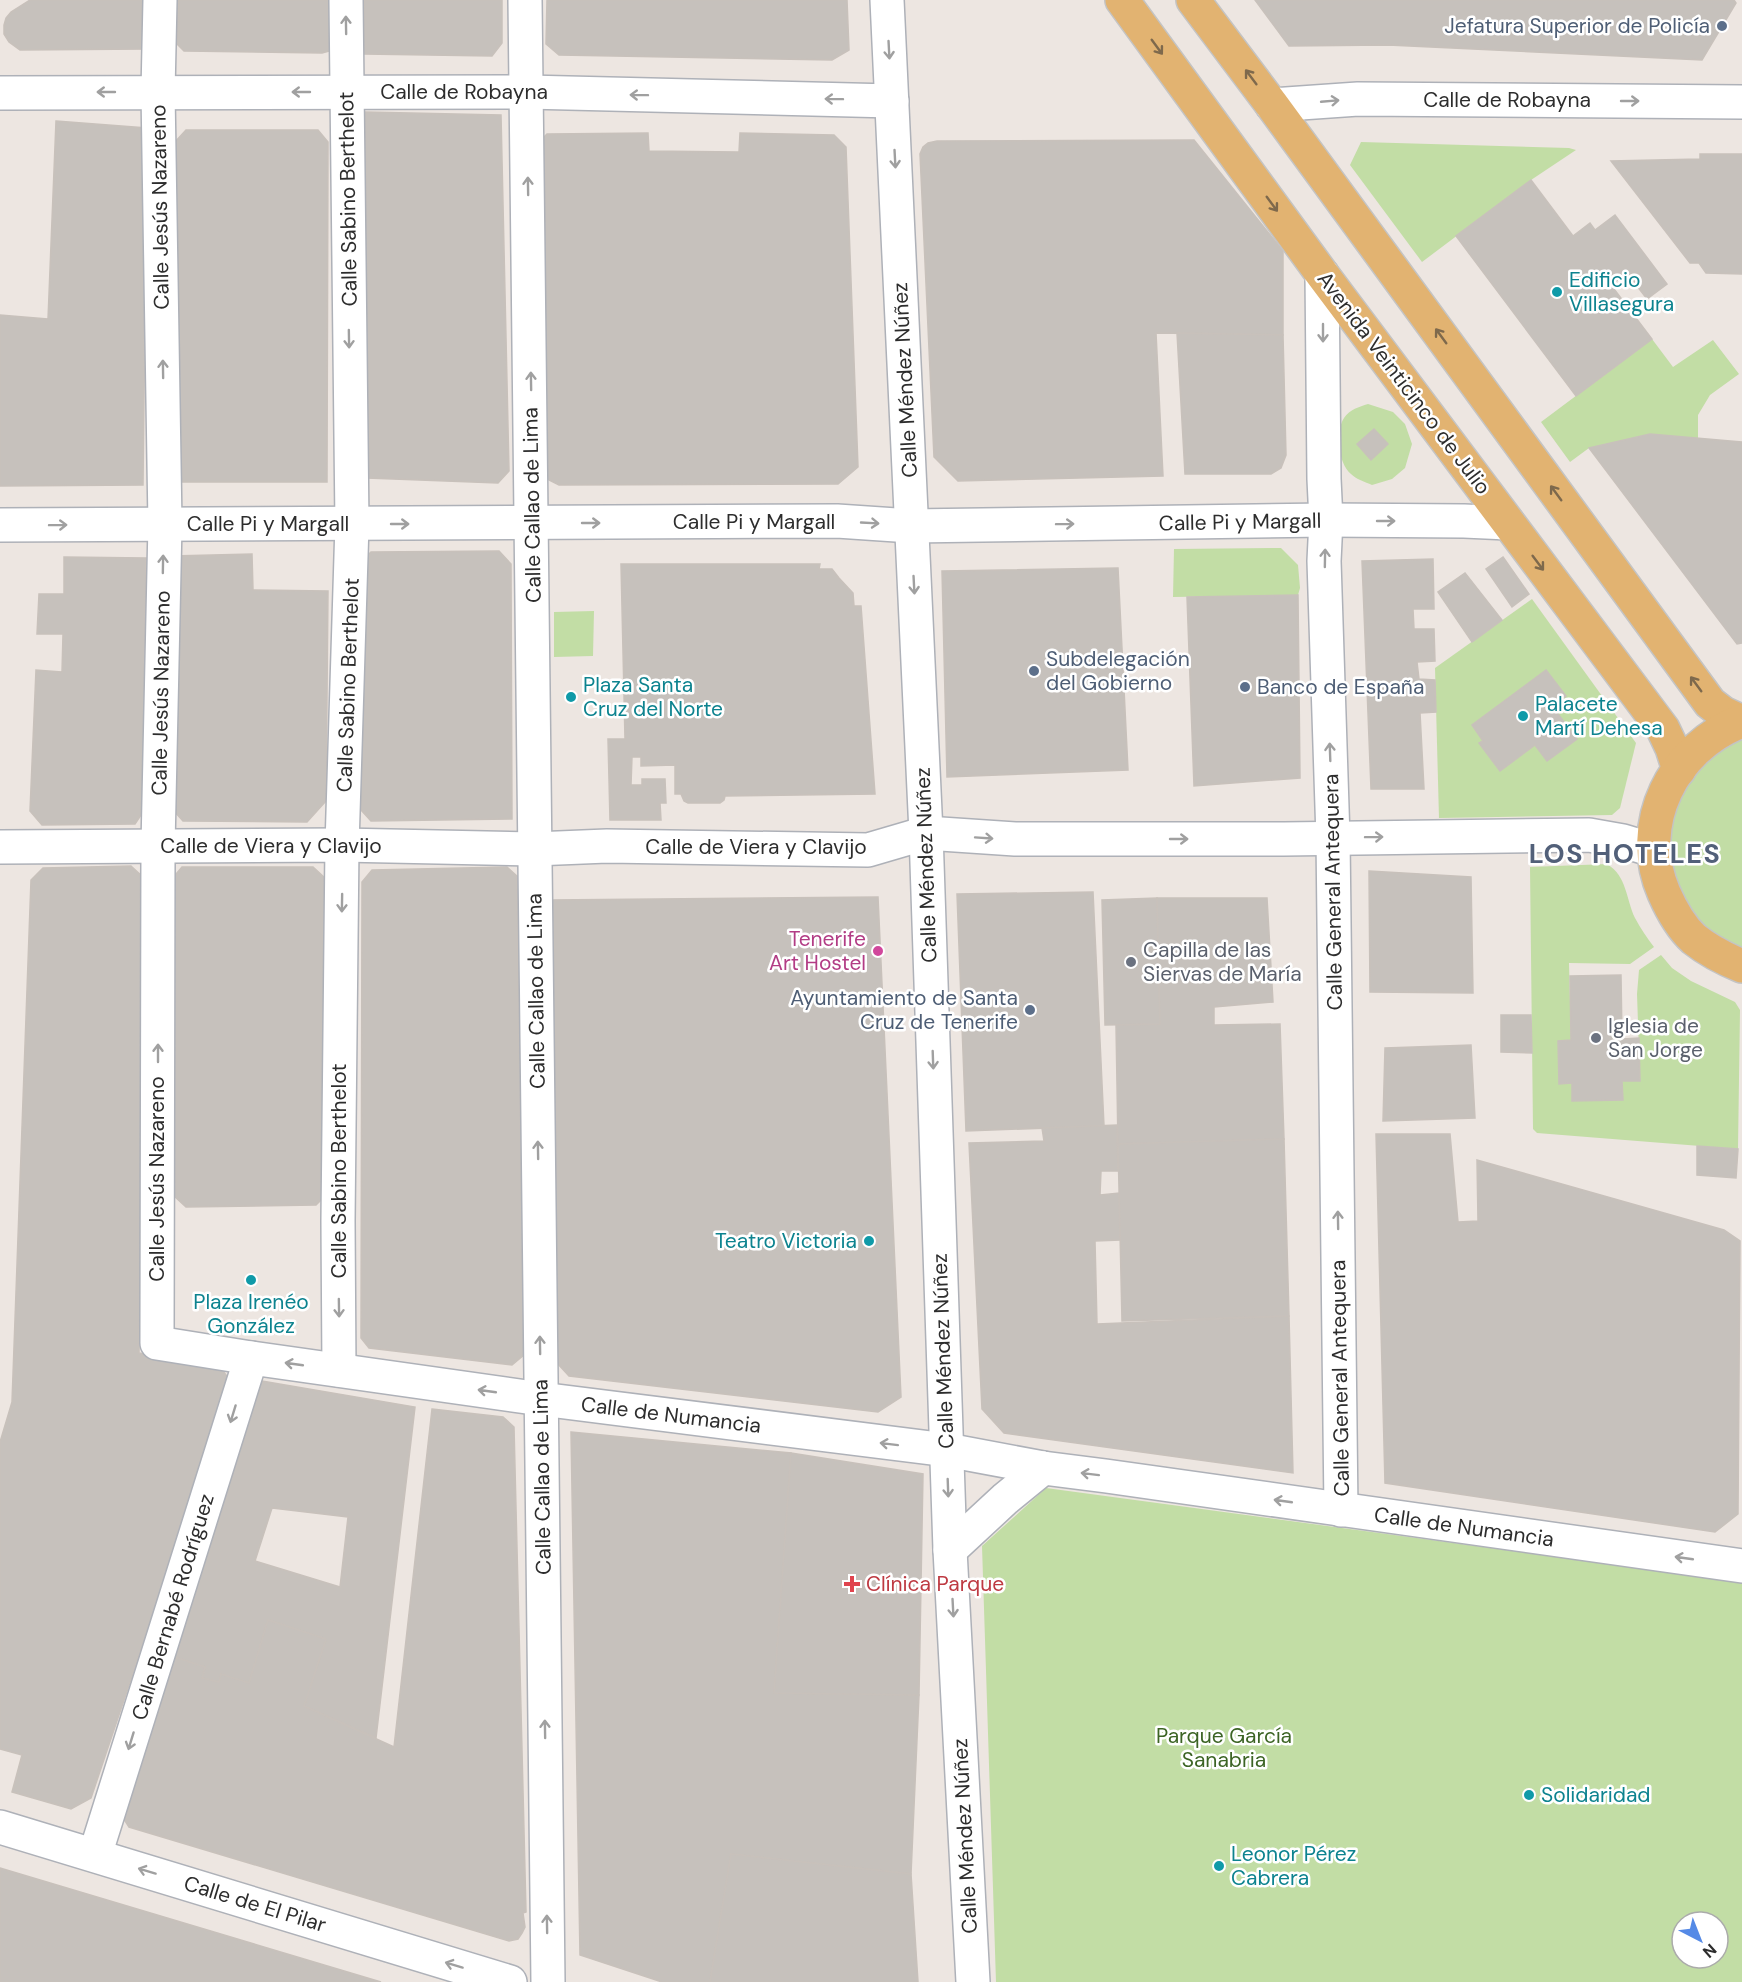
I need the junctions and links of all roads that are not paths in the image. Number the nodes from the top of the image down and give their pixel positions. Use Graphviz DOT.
graph roads {
  1 [pos="160,0"];
  2 [pos="346,0"];
  3 [pos="525,0"];
  4 [pos="887,0"];
  5 [pos="1122,0"];
  6 [pos="1193,0"];
  7 [pos="159,92"];
  8 [pos="347,92"];
  9 [pos="527,92"];
  10 [pos="0,93"];
  11 [pos="892,101"];
  12 [pos="1742,102"];
  13 [pos="1272,105"];
  14 [pos="1323,274"];
  15 [pos="1326,520"];
  16 [pos="532,523"];
  17 [pos="1508,523"];
  18 [pos="165,524"];
  19 [pos="352,524"];
  20 [pos="0,525"];
  21 [pos="911,526"];
  22 [pos="1741,721"];
  23 [pos="1679,770"];
  24 [pos="926,833"];
  25 [pos="1333,838"];
  26 [pos="342,845"];
  27 [pos="158,846"];
  28 [pos="0,847"];
  29 [pos="534,849"];
  30 [pos="1653,850"];
  31 [pos="1742,966"];
  32 [pos="157,1343"];
  33 [pos="251,1358"];
  34 [pos="339,1370"];
  35 [pos="541,1399"];
  36 [pos="947,1450"];
  37 [pos="1043,1468"];
  38 [pos="1341,1510"];
  39 [pos="950,1550"];
  40 [pos="1742,1566"];
  41 [pos="0,1827"];
  42 [pos="95,1855"];
  43 [pos="510,1982"];
  44 [pos="548,1982"];
  45 [pos="973,1982"];
  1 -- 7 [label="street, Calle Jesús Nazareno"];
  8 -- 2 [label="street, Calle Sabino Berthelot, one-way"];
  3 -- 9 [label="street, Calle Callao de Lima"];
  4 -- 11 [label="street, Calle Méndez Núñez, one-way"];
  5 -- 14 [label="main road, Avenida Veinticinco de Julio, one-way"];
  13 -- 6 [label="main road, one-way"];
  8 -- 7 [label="street, Calle de Robayna, one-way"];
  7 -- 10 [label="street, Calle de Robayna, one-way"];
  18 -- 7 [label="street, Calle Jesús Nazareno, one-way"];
  8 -- 9 [label="street, Calle de Robayna"];
  8 -- 19 [label="street, Calle Sabino Berthelot, one-way"];
  11 -- 9 [label="street, Calle de Robayna, one-way"];
  16 -- 9 [label="street, Calle Callao de Lima, one-way"];
  11 -- 21 [label="street, Calle Méndez Núñez, one-way"];
  13 -- 12 [label="street, Calle de Robayna, one-way"];
  22 -- 13 [label="main road, one-way"];
  14 -- 15 [label="street, Calle General Antequera, one-way"];
  14 -- 17 [label="main road, Avenida Veinticinco de Julio"];
  15 -- 17 [label="street, Calle Pi y Margall, one-way"];
  21 -- 15 [label="street, Calle Pi y Margall, one-way"];
  25 -- 15 [label="street, Calle General Antequera, one-way"];
  19 -- 16 [label="street, Calle Pi y Margall, one-way"];
  16 -- 21 [label="street, Calle Pi y Margall, one-way"];
  16 -- 29 [label="street, Calle Callao de Lima"];
  17 -- 23 [label="main road, Avenida Veinticinco de Julio, one-way"];
  18 -- 19 [label="street, Calle Pi y Margall"];
  20 -- 18 [label="street, Calle Pi y Margall, one-way"];
  27 -- 18 [label="street, Calle Jesús Nazareno, one-way"];
  19 -- 26 [label="street, Calle Sabino Berthelot"];
  21 -- 24 [label="street, Calle Méndez Núñez, one-way"];
  22 -- 23 [label="main road"];
  23 -- 30 [label="main road"];
  24 -- 25 [label="street, Calle de Viera y Clavijo, one-way"];
  24 -- 29 [label="street, Calle de Viera y Clavijo"];
  24 -- 36 [label="street, Calle Méndez Núñez, one-way"];
  25 -- 30 [label="street, Calle de Viera y Clavijo, one-way"];
  38 -- 25 [label="street, Calle General Antequera, one-way"];
  26 -- 27 [label="street, Calle de Viera y Clavijo"];
  26 -- 29 [label="street, Calle de Viera y Clavijo"];
  26 -- 34 [label="street, Calle Sabino Berthelot, one-way"];
  27 -- 28 [label="street, Calle de Viera y Clavijo"];
  32 -- 27 [label="street, Calle Jesús Nazareno, one-way"];
  35 -- 29 [label="street, Calle Callao de Lima, one-way"];
  30 -- 31 [label="main road"];
  32 -- 33 [label="street, Calle de Numancia"];
  34 -- 33 [label="street, Calle de Numancia, one-way"];
  33 -- 42 [label="street, Calle Bernabé Rodríguez, one-way"];
  35 -- 34 [label="street, Calle de Numancia, one-way"];
  36 -- 35 [label="street, Calle de Numancia, one-way"];
  44 -- 35 [label="street, Calle Callao de Lima, one-way"];
  36 -- 37 [label="street, Calle de Numancia"];
  36 -- 39 [label="street, Calle Méndez Núñez, one-way"];
  38 -- 37 [label="street, Calle de Numancia, one-way"];
  37 -- 39 [label="street"];
  40 -- 38 [label="street, Calle de Numancia, one-way"];
  39 -- 45 [label="street, Calle Méndez Núñez, one-way"];
  41 -- 42 [label="street, Calle de El Pilar"];
  43 -- 42 [label="street, Calle de El Pilar, one-way"];
}
